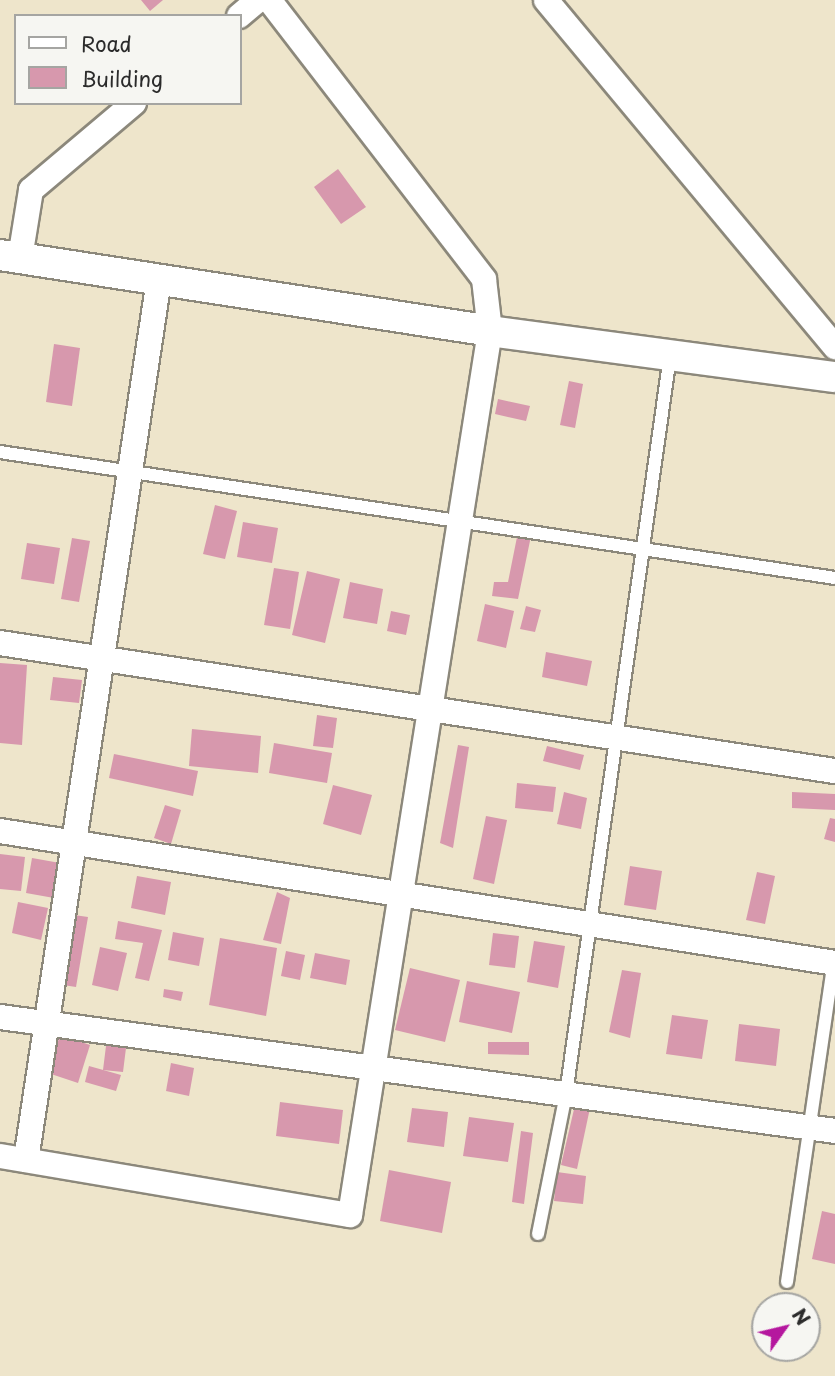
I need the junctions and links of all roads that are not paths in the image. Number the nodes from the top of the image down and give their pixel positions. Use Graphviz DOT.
graph roads {
  1 [pos="258,0"];
  2 [pos="269,0"];
  3 [pos="546,0"];
  4 [pos="241,14"];
  5 [pos="132,105"];
  6 [pos="10,257"];
  7 [pos="159,280"];
  8 [pos="490,331"];
  9 [pos="835,348"];
  10 [pos="670,355"];
  11 [pos="835,377"];
  12 [pos="0,452"];
  13 [pos="130,472"];
  14 [pos="459,522"];
  15 [pos="643,549"];
  16 [pos="835,578"];
  17 [pos="0,643"];
  18 [pos="102,658"];
  19 [pos="429,709"];
  20 [pos="616,737"];
  21 [pos="835,771"];
  22 [pos="0,831"];
  23 [pos="74,842"];
  24 [pos="400,894"];
  25 [pos="590,924"];
  26 [pos="835,960"];
  27 [pos="0,1017"];
  28 [pos="46,1023"];
  29 [pos="371,1070"];
  30 [pos="566,1094"];
  31 [pos="823,1129"];
  32 [pos="0,1156"];
  33 [pos="26,1160"];
  34 [pos="538,1234"];
  35 [pos="787,1282"];
  1 -- 4 [label="street"];
  2 -- 8 [label="street"];
  3 -- 9 [label="street"];
  5 -- 6 [label="street"];
  6 -- 7 [label="street"];
  7 -- 8 [label="street"];
  7 -- 13 [label="street"];
  8 -- 10 [label="street"];
  8 -- 14 [label="street"];
  10 -- 11 [label="street"];
  10 -- 15 [label="lane"];
  12 -- 13 [label="lane"];
  13 -- 14 [label="lane"];
  13 -- 18 [label="street"];
  14 -- 15 [label="lane"];
  14 -- 19 [label="street"];
  15 -- 16 [label="lane"];
  15 -- 20 [label="lane"];
  17 -- 18 [label="street"];
  18 -- 19 [label="street"];
  18 -- 23 [label="street"];
  19 -- 20 [label="street"];
  19 -- 24 [label="street"];
  20 -- 21 [label="street"];
  20 -- 25 [label="lane"];
  22 -- 23 [label="street"];
  23 -- 24 [label="street"];
  23 -- 28 [label="street"];
  24 -- 25 [label="street"];
  24 -- 29 [label="street"];
  25 -- 26 [label="street"];
  25 -- 30 [label="lane"];
  26 -- 31 [label="lane"];
  27 -- 28 [label="street"];
  28 -- 29 [label="street"];
  28 -- 33 [label="street"];
  29 -- 30 [label="street"];
  29 -- 33 [label="street"];
  30 -- 31 [label="street"];
  30 -- 34 [label="lane"];
  31 -- 35 [label="lane"];
  32 -- 33 [label="street"];
}
